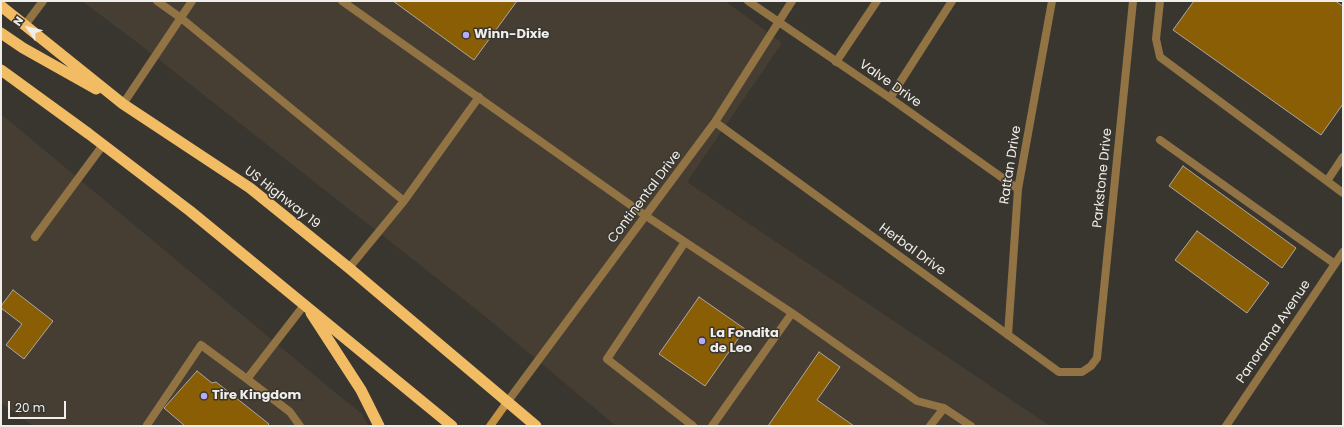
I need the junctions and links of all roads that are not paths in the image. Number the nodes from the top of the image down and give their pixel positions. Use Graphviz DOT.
graph roads {
  1 [pos="43,1"];
  2 [pos="157,1"];
  3 [pos="192,1"];
  4 [pos="342,1"];
  5 [pos="748,1"];
  6 [pos="792,1"];
  7 [pos="877,1"];
  8 [pos="952,1"];
  9 [pos="1052,1"];
  10 [pos="1134,1"];
  11 [pos="1160,1"];
  12 [pos="1,6"];
  13 [pos="181,18"];
  14 [pos="778,23"];
  15 [pos="26,25"];
  16 [pos="1,33"];
  17 [pos="836,62"];
  18 [pos="1,70"];
  19 [pos="478,97"];
  20 [pos="890,98"];
  21 [pos="123,104"];
  22 [pos="715,122"];
  23 [pos="1160,140"];
  24 [pos="103,145"];
  25 [pos="1343,157"];
  26 [pos="1327,181"];
  27 [pos="1018,189"];
  28 [pos="1343,193"];
  29 [pos="404,201"];
  30 [pos="646,216"];
  31 [pos="35,237"];
  32 [pos="685,242"];
  33 [pos="1343,252"];
  34 [pos="1335,264"];
  35 [pos="349,268"];
  36 [pos="305,304"];
  37 [pos="792,313"];
  38 [pos="1008,335"];
  39 [pos="1097,358"];
  40 [pos="248,379"];
  41 [pos="508,401"];
  42 [pos="944,408"];
  43 [pos="148,426"];
  44 [pos="300,426"];
  45 [pos="379,426"];
  46 [pos="452,426"];
  47 [pos="490,426"];
  48 [pos="536,426"];
  49 [pos="693,426"];
  50 [pos="712,426"];
  51 [pos="930,426"];
  52 [pos="970,426"];
  53 [pos="1226,426"];
  1 -- 15 [label="street"];
  2 -- 13 [label="street"];
  3 -- 13 [label="street"];
  4 -- 19 [label="street"];
  5 -- 14 [label="street, Valve Drive"];
  6 -- 14 [label="street, Continental Drive"];
  7 -- 17 [label="street"];
  8 -- 20 [label="street"];
  9 -- 27 [label="street, Rattan Drive"];
  10 -- 39 [label="street, Parkstone Drive"];
  11 -- 26 [label="street"];
  12 -- 15 [label="highway, US Highway 19"];
  13 -- 21 [label="street"];
  13 -- 29 [label="street"];
  14 -- 17 [label="street, Valve Drive"];
  14 -- 22 [label="street, Continental Drive"];
  15 -- 21 [label="highway, US Highway 19"];
  16 -- 21 [label="highway"];
  17 -- 20 [label="street, Valve Drive"];
  18 -- 24 [label="highway"];
  19 -- 29 [label="street"];
  19 -- 30 [label="street"];
  20 -- 27 [label="street, Valve Drive"];
  21 -- 35 [label="highway, US Highway 19"];
  22 -- 30 [label="street, Continental Drive"];
  22 -- 38 [label="street, Herbal Drive"];
  23 -- 34 [label="street"];
  24 -- 31 [label="street"];
  24 -- 36 [label="highway"];
  25 -- 26 [label="street"];
  26 -- 28 [label="street"];
  27 -- 38 [label="street, Rattan Drive"];
  29 -- 35 [label="street"];
  30 -- 32 [label="street"];
  30 -- 41 [label="street, Continental Drive"];
  32 -- 37 [label="street"];
  32 -- 49 [label="street"];
  33 -- 34 [label="street, Panorama Avenue"];
  34 -- 53 [label="street, Panorama Avenue"];
  35 -- 41 [label="highway, US Highway 19"];
  36 -- 40 [label="street"];
  36 -- 45 [label="highway"];
  36 -- 46 [label="highway"];
  37 -- 42 [label="street"];
  37 -- 50 [label="street"];
  38 -- 39 [label="street, Herbal Drive"];
  40 -- 43 [label="street"];
  40 -- 44 [label="street"];
  41 -- 47 [label="main road"];
  41 -- 48 [label="highway, US Highway 19"];
  42 -- 51 [label="street"];
  42 -- 52 [label="street"];
}
